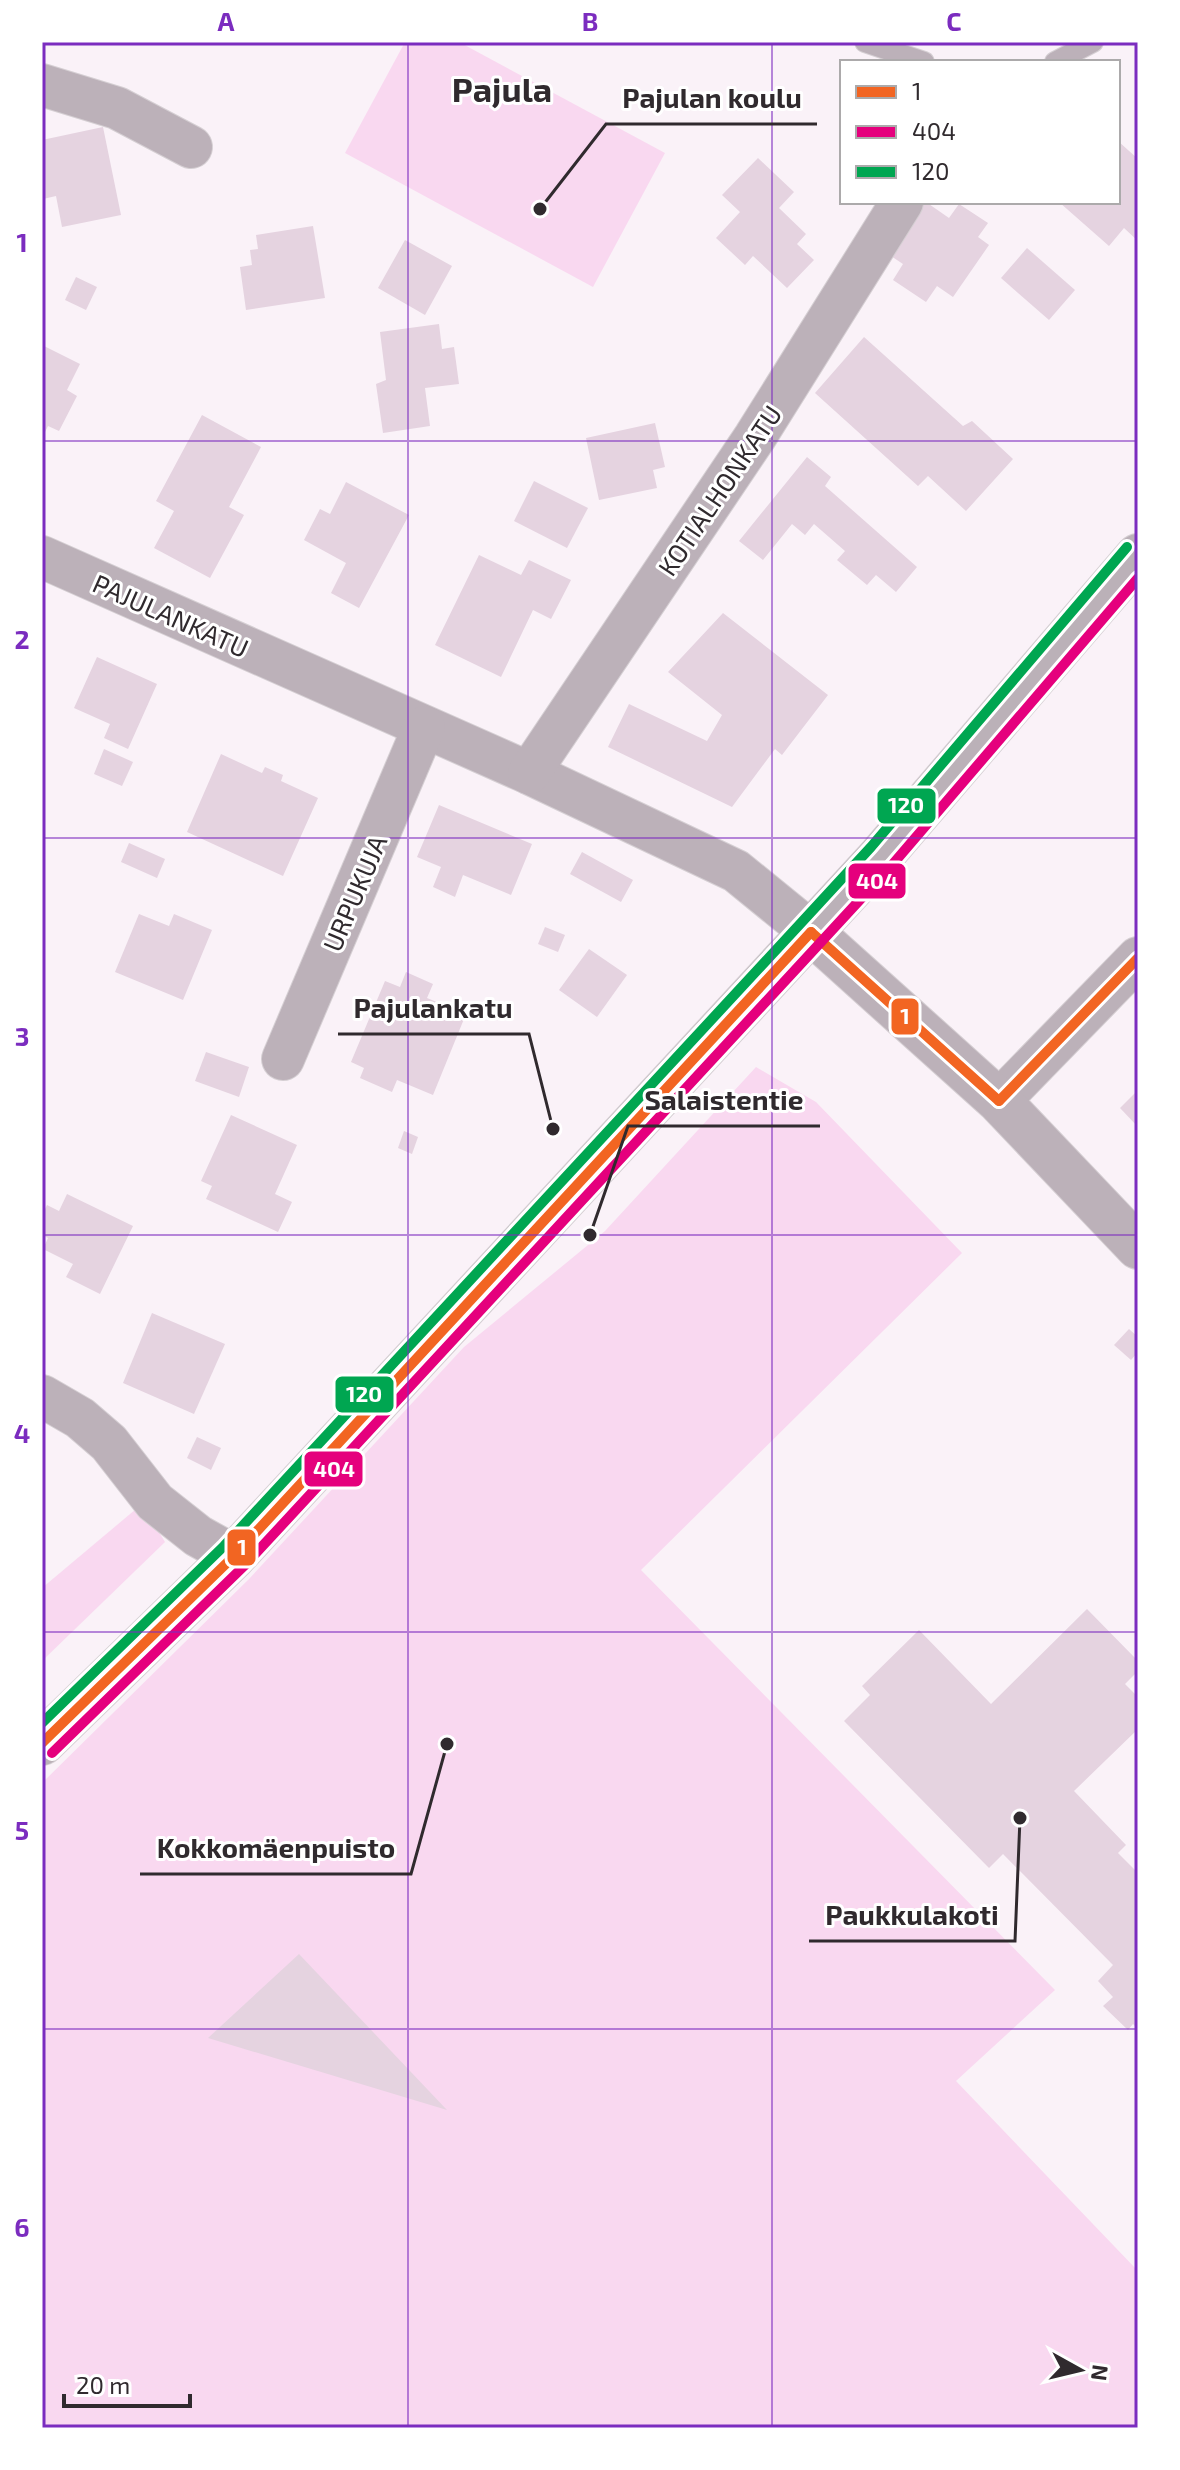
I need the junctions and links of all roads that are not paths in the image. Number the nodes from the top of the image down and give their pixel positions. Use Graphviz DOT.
graph roads {
  1 [pos="865,42"];
  2 [pos="1093,42"];
  3 [pos="918,60"];
  4 [pos="1059,60"];
  5 [pos="42,85"];
  6 [pos="191,147"];
  7 [pos="901,204"];
  8 [pos="1138,556"];
  9 [pos="42,557"];
  10 [pos="83,576"];
  11 [pos="42,590"];
  12 [pos="424,727"];
  13 [pos="529,773"];
  14 [pos="811,932"];
  15 [pos="1138,958"];
  16 [pos="283,1059"];
  17 [pos="999,1101"];
  18 [pos="1138,1247"];
  19 [pos="42,1396"];
  20 [pos="234,1556"];
  21 [pos="42,1743"];
  1 -- 3 [label="lane"];
  2 -- 4 [label="lane"];
  5 -- 6 [label="street"];
  7 -- 13 [label="street, KOTIALHONKATU"];
  8 -- 14 [label="main road"];
  9 -- 10 [label="street, PAJULANKATU"];
  10 -- 11 [label="street"];
  10 -- 12 [label="street, PAJULANKATU"];
  12 -- 13 [label="street, PAJULANKATU"];
  12 -- 16 [label="street, URPUKUJA"];
  13 -- 14 [label="street, PAJULANKATU"];
  14 -- 17 [label="street"];
  14 -- 20 [label="main road"];
  15 -- 17 [label="street"];
  17 -- 18 [label="street"];
  19 -- 20 [label="street"];
  20 -- 21 [label="main road"];
}
